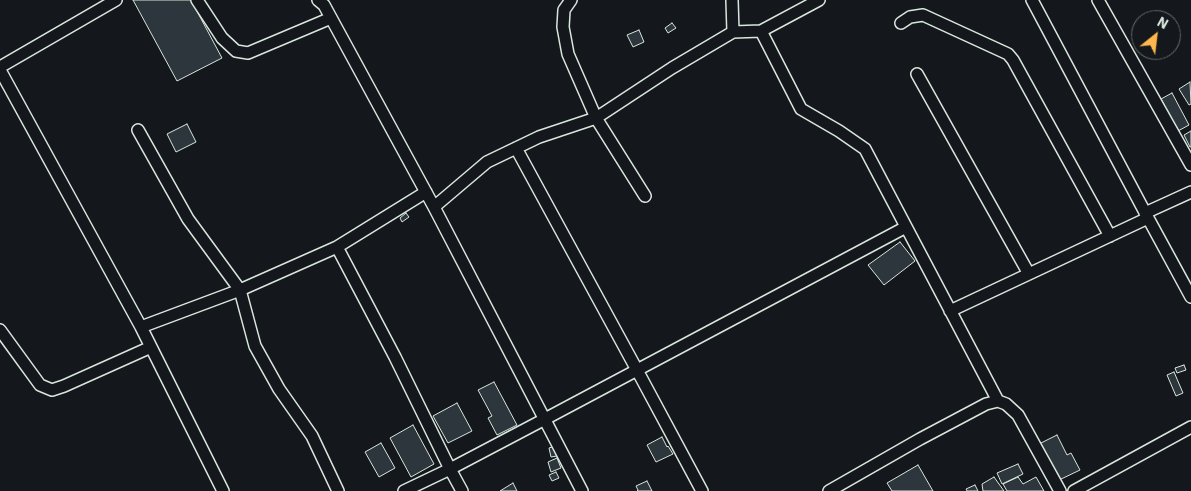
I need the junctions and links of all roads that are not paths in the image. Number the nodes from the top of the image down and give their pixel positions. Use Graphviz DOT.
graph roads {
  1 [pos="116,0"];
  2 [pos="198,0"];
  3 [pos="572,0"];
  4 [pos="732,0"];
  5 [pos="819,0"];
  6 [pos="1032,0"];
  7 [pos="1098,0"];
  8 [pos="325,2"];
  9 [pos="331,18"];
  10 [pos="901,23"];
  11 [pos="761,31"];
  12 [pos="733,32"];
  13 [pos="0,69"];
  14 [pos="917,74"];
  15 [pos="596,118"];
  16 [pos="138,130"];
  17 [pos="516,148"];
  18 [pos="1191,165"];
  19 [pos="426,192"];
  20 [pos="1191,192"];
  21 [pos="645,196"];
  22 [pos="434,207"];
  23 [pos="1146,216"];
  24 [pos="906,227"];
  25 [pos="1110,236"];
  26 [pos="338,247"];
  27 [pos="1029,274"];
  28 [pos="240,290"];
  29 [pos="1191,296"];
  30 [pos="950,311"];
  31 [pos="141,327"];
  32 [pos="0,330"];
  33 [pos="151,347"];
  34 [pos="637,370"];
  35 [pos="998,401"];
  36 [pos="545,419"];
  37 [pos="1191,427"];
  38 [pos="450,469"];
  39 [pos="223,491"];
  40 [pos="338,491"];
  41 [pos="404,491"];
  42 [pos="462,491"];
  43 [pos="582,491"];
  44 [pos="702,491"];
  45 [pos="829,491"];
  46 [pos="1060,491"];
  47 [pos="1074,491"];
  1 -- 13 [label="street"];
  2 -- 9 [label="street"];
  3 -- 15 [label="street"];
  4 -- 12 [label="street"];
  5 -- 11 [label="street"];
  6 -- 23 [label="street"];
  7 -- 18 [label="street"];
  8 -- 9 [label="street"];
  9 -- 19 [label="street"];
  10 -- 25 [label="street"];
  11 -- 12 [label="street"];
  11 -- 24 [label="street"];
  12 -- 15 [label="street"];
  13 -- 31 [label="street"];
  14 -- 27 [label="street"];
  15 -- 17 [label="street"];
  15 -- 21 [label="street"];
  16 -- 28 [label="street"];
  17 -- 22 [label="street"];
  17 -- 34 [label="street"];
  19 -- 22 [label="street"];
  19 -- 26 [label="street"];
  20 -- 23 [label="street"];
  22 -- 36 [label="street"];
  23 -- 25 [label="street"];
  23 -- 29 [label="street"];
  24 -- 30 [label="street"];
  24 -- 34 [label="street"];
  25 -- 27 [label="street"];
  26 -- 28 [label="street"];
  26 -- 38 [label="street"];
  27 -- 30 [label="street"];
  28 -- 31 [label="street"];
  28 -- 40 [label="street"];
  30 -- 35 [label="street"];
  31 -- 33 [label="street"];
  32 -- 33 [label="street"];
  33 -- 39 [label="street"];
  34 -- 36 [label="street"];
  34 -- 44 [label="street"];
  35 -- 45 [label="street"];
  35 -- 46 [label="street"];
  36 -- 38 [label="street"];
  36 -- 43 [label="street"];
  37 -- 47 [label="street"];
  38 -- 41 [label="street"];
  38 -- 42 [label="street"];
}
